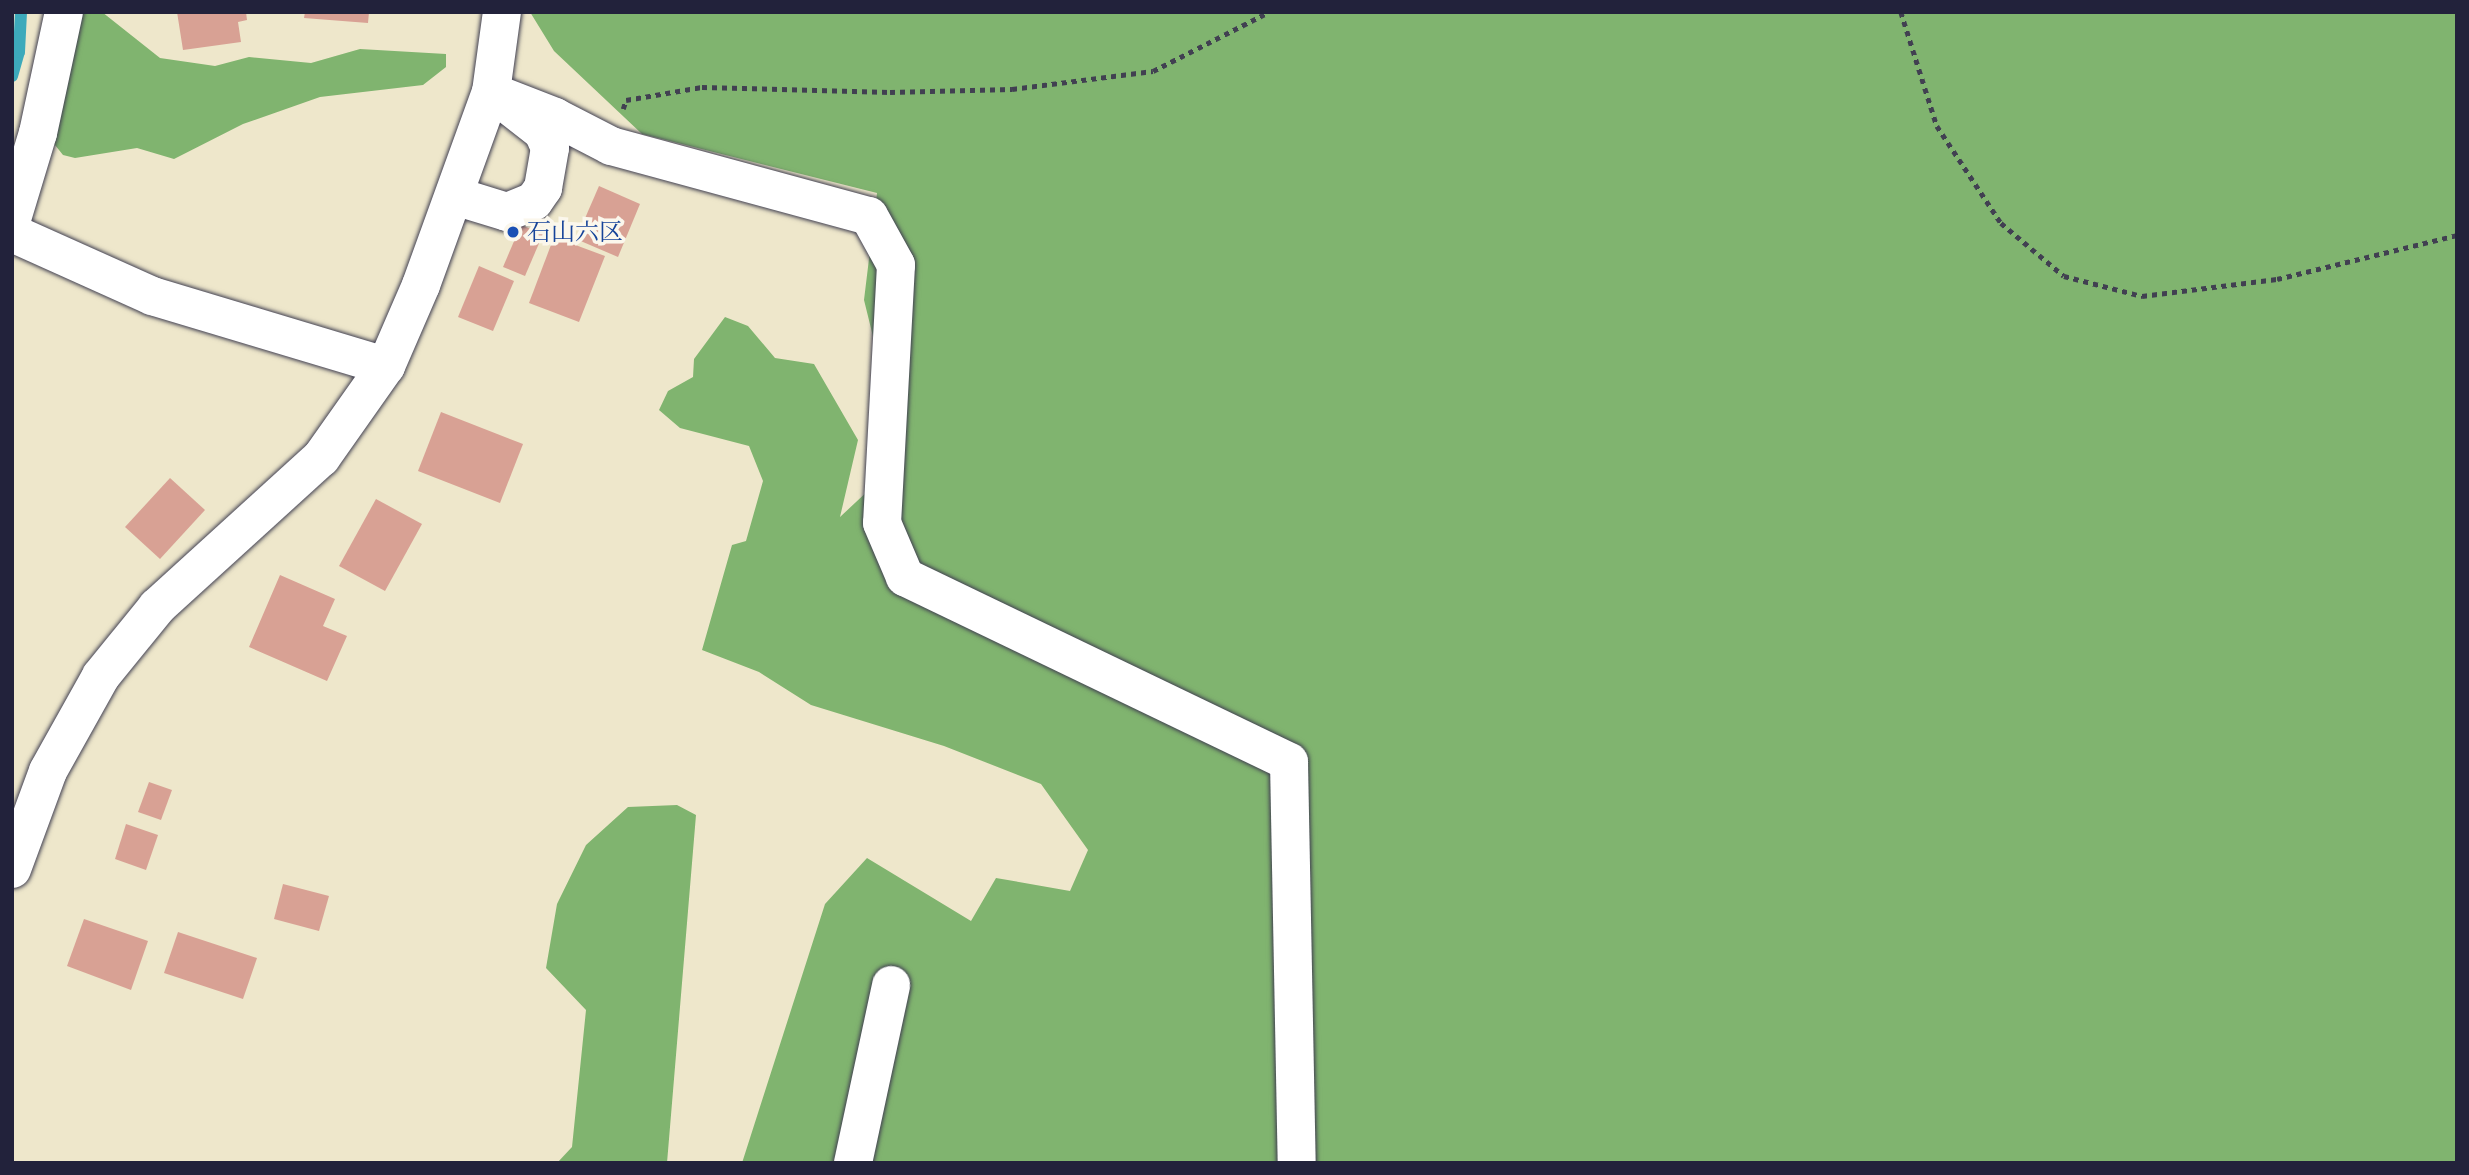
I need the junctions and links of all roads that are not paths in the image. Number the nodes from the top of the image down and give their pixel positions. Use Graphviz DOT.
graph roads {
  1 [pos="64,12"];
  2 [pos="502,12"];
  3 [pos="491,92"];
  4 [pos="455,196"];
  5 [pos="12,219"];
  6 [pos="12,233"];
  7 [pos="386,366"];
  8 [pos="12,869"];
  9 [pos="891,985"];
  10 [pos="853,1163"];
  11 [pos="1297,1163"];
  1 -- 5 [label="street"];
  2 -- 3 [label="street"];
  3 -- 4 [label="street"];
  3 -- 4 [label="street"];
  3 -- 11 [label="street"];
  4 -- 7 [label="street"];
  6 -- 7 [label="street"];
  7 -- 8 [label="street"];
  9 -- 10 [label="street"];
}
